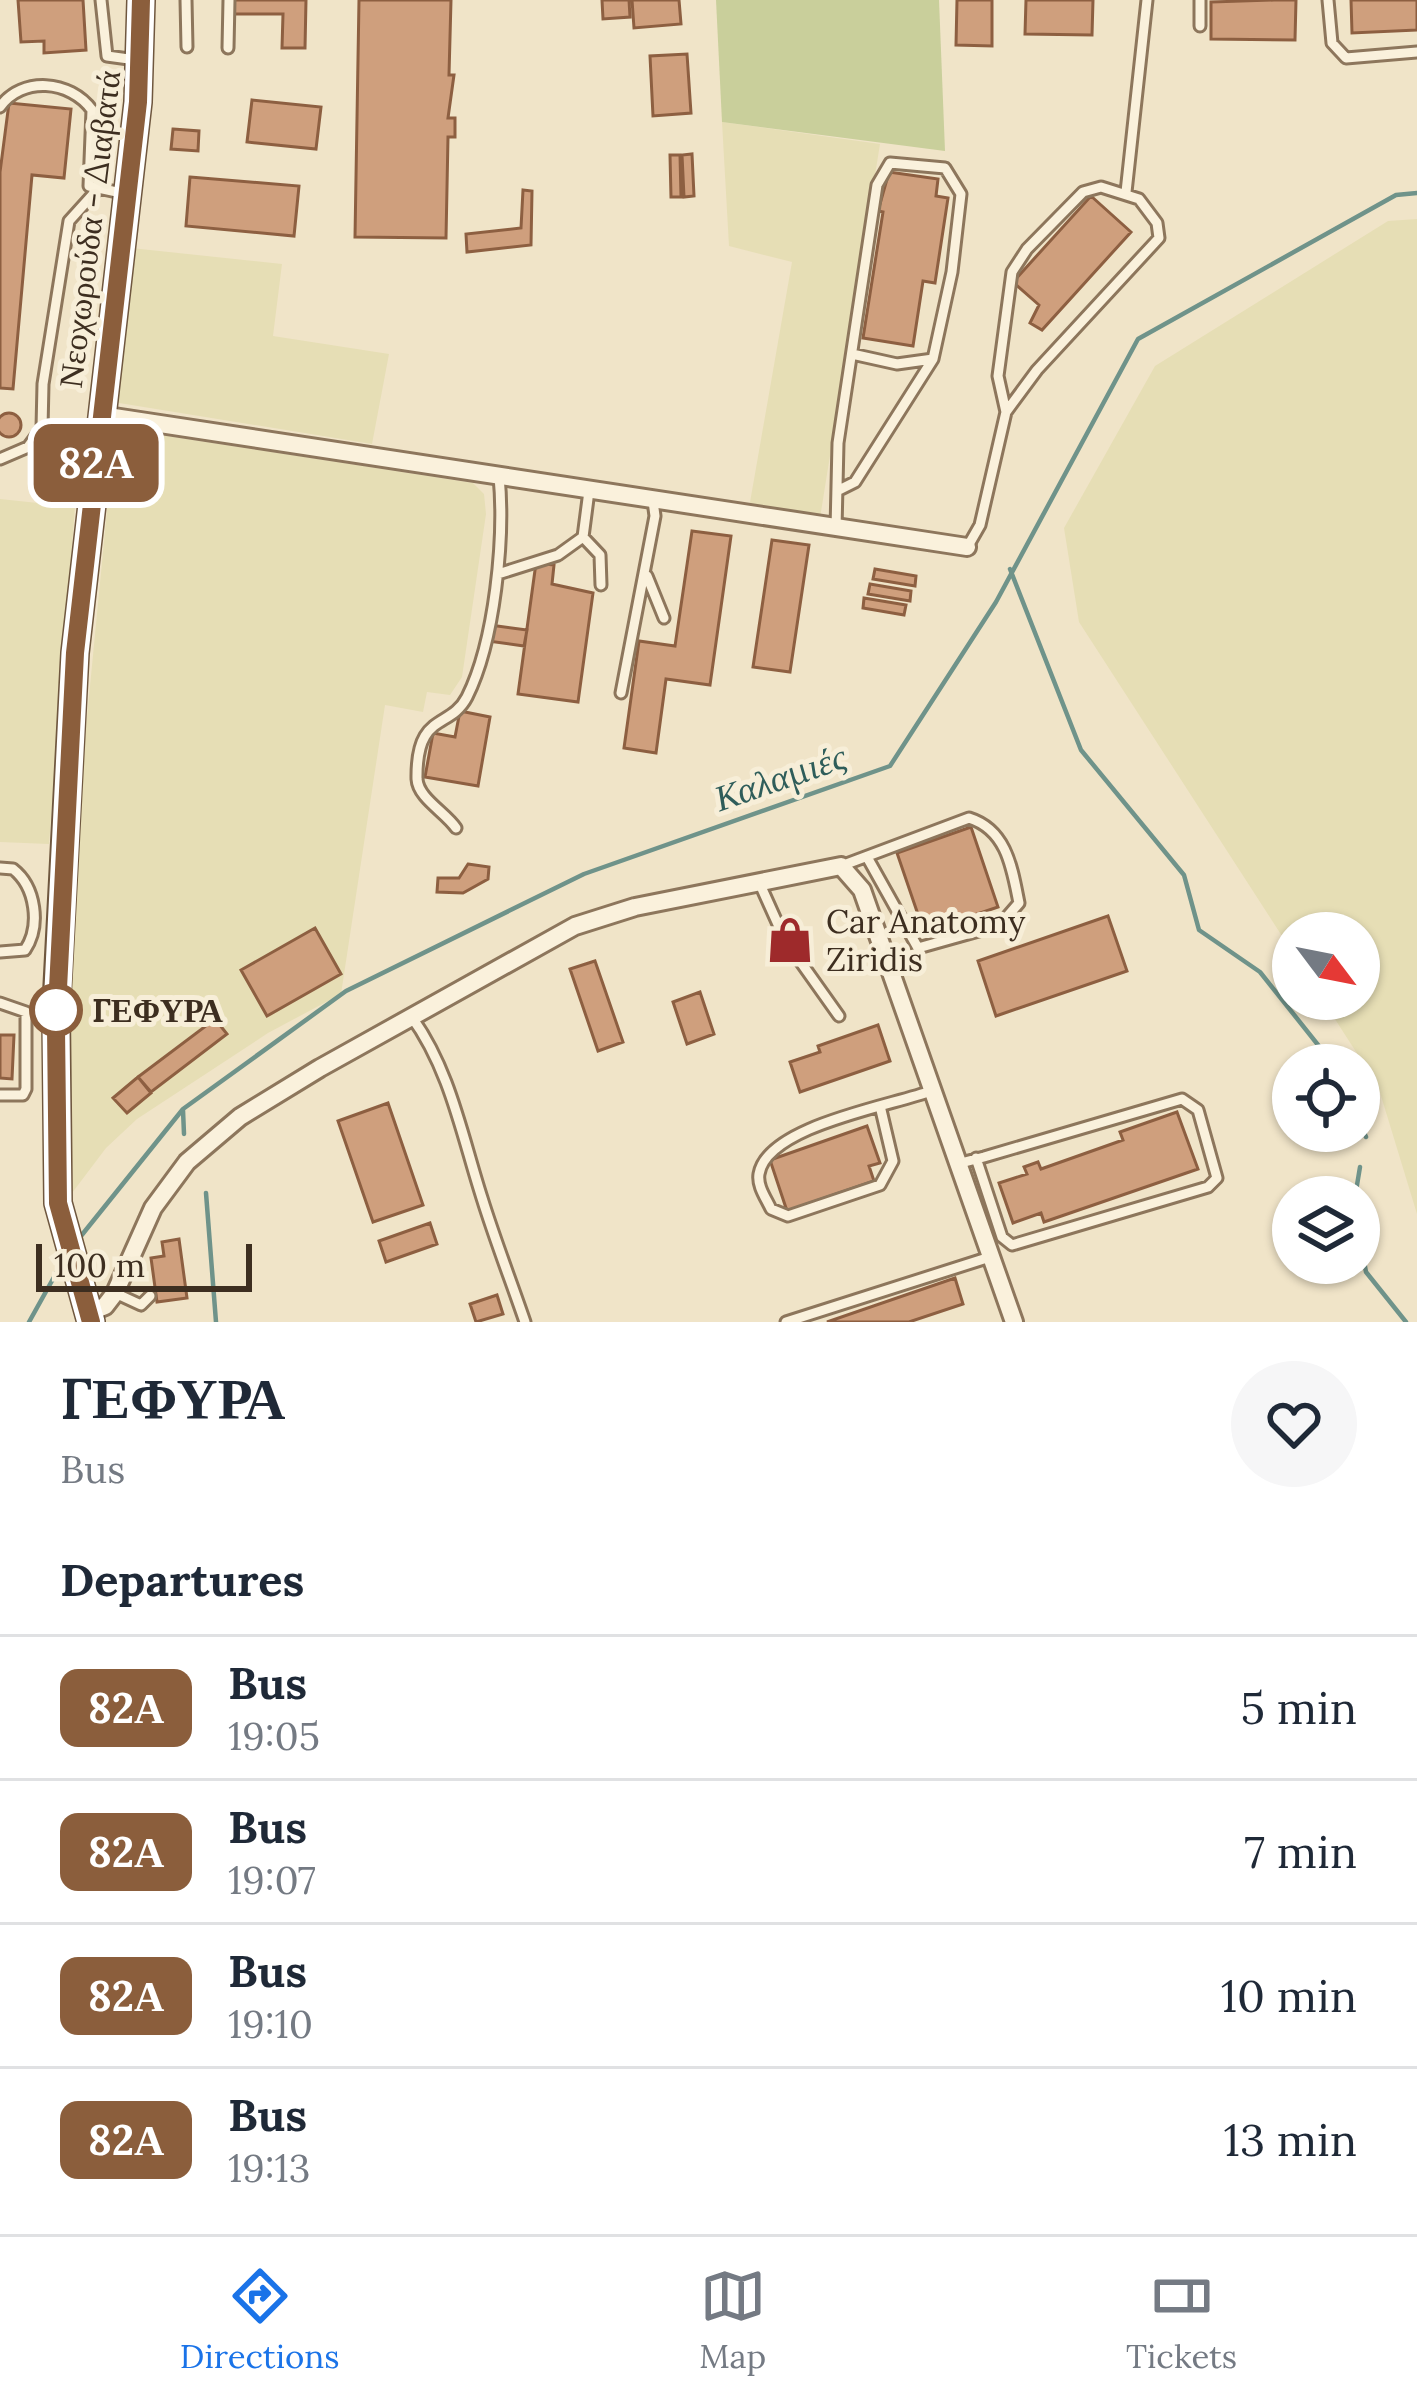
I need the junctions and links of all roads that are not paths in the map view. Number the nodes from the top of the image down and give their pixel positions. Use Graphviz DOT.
graph roads {
  1 [pos="101,0"];
  2 [pos="141,0"];
  3 [pos="186,0"];
  4 [pos="229,0"];
  5 [pos="1147,0"];
  6 [pos="1200,0"];
  7 [pos="1328,0"];
  8 [pos="1200,26"];
  9 [pos="187,47"];
  10 [pos="228,48"];
  11 [pos="1417,52"];
  12 [pos="142,60"];
  13 [pos="0,107"];
  14 [pos="97,190"];
  15 [pos="1126,192"];
  16 [pos="126,194"];
  17 [pos="852,354"];
  18 [pos="933,359"];
  19 [pos="1006,412"];
  20 [pos="101,415"];
  21 [pos="0,459"];
  22 [pos="499,476"];
  23 [pos="839,490"];
  24 [pos="589,491"];
  25 [pos="653,501"];
  26 [pos="836,529"];
  27 [pos="584,537"];
  28 [pos="967,548"];
  29 [pos="646,564"];
  30 [pos="498,574"];
  31 [pos="601,585"];
  32 [pos="664,618"];
  33 [pos="621,693"];
  34 [pos="456,828"];
  35 [pos="867,857"];
  36 [pos="841,866"];
  37 [pos="0,868"];
  38 [pos="759,882"];
  39 [pos="33,900"];
  40 [pos="61,902"];
  41 [pos="0,952"];
  42 [pos="0,1003"];
  43 [pos="411,1016"];
  44 [pos="839,1016"];
  45 [pos="56,1028"];
  46 [pos="28,1029"];
  47 [pos="931,1091"];
  48 [pos="0,1096"];
  49 [pos="880,1110"];
  50 [pos="976,1159"];
  51 [pos="957,1164"];
  52 [pos="990,1257"];
  53 [pos="115,1293"];
  54 [pos="150,1297"];
  55 [pos="90,1318"];
  56 [pos="526,1322"];
  57 [pos="786,1322"];
  58 [pos="1013,1322"];
  1 -- 12 [label="lane"];
  2 -- 12 [label="street, Νεοχωρούδα - Διαβατά"];
  3 -- 9 [label="lane"];
  4 -- 10 [label="lane"];
  5 -- 15 [label="lane"];
  6 -- 8 [label="lane"];
  7 -- 11 [label="lane"];
  12 -- 16 [label="street, Νεοχωρούδα - Διαβατά"];
  13 -- 14 [label="lane"];
  14 -- 16 [label="lane"];
  14 -- 21 [label="lane"];
  15 -- 19 [label="lane"];
  15 -- 19 [label="lane"];
  16 -- 20 [label="street, Νεοχωρούδα - Διαβατά"];
  17 -- 18 [label="lane"];
  17 -- 18 [label="lane"];
  17 -- 23 [label="lane"];
  18 -- 23 [label="lane"];
  19 -- 28 [label="lane"];
  20 -- 22 [label="street"];
  20 -- 40 [label="street, Νεοχωρούδα - Διαβατά"];
  22 -- 24 [label="street"];
  22 -- 30 [label="lane"];
  23 -- 26 [label="lane"];
  24 -- 25 [label="street"];
  24 -- 27 [label="lane"];
  25 -- 26 [label="street"];
  25 -- 29 [label="lane"];
  26 -- 28 [label="street"];
  27 -- 30 [label="lane"];
  27 -- 31 [label="lane"];
  29 -- 32 [label="lane"];
  29 -- 33 [label="lane"];
  30 -- 34 [label="lane"];
  35 -- 35 [label="lane"];
  35 -- 36 [label="lane"];
  36 -- 38 [label="street"];
  36 -- 47 [label="street"];
  37 -- 39 [label="lane"];
  38 -- 43 [label="street"];
  38 -- 44 [label="lane"];
  39 -- 40 [label="lane"];
  39 -- 41 [label="lane"];
  40 -- 45 [label="street, Νεοχωρούδα - Διαβατά"];
  42 -- 46 [label="lane"];
  43 -- 53 [label="street"];
  43 -- 56 [label="lane"];
  45 -- 46 [label="lane"];
  45 -- 55 [label="street, Νεοχωρούδα - Διαβατά"];
  46 -- 48 [label="lane"];
  47 -- 49 [label="lane"];
  47 -- 51 [label="street"];
  49 -- 49 [label="lane"];
  50 -- 50 [label="lane"];
  50 -- 51 [label="lane"];
  51 -- 52 [label="street"];
  52 -- 57 [label="lane"];
  52 -- 58 [label="street"];
  53 -- 54 [label="lane"];
  53 -- 55 [label="street"];
}
